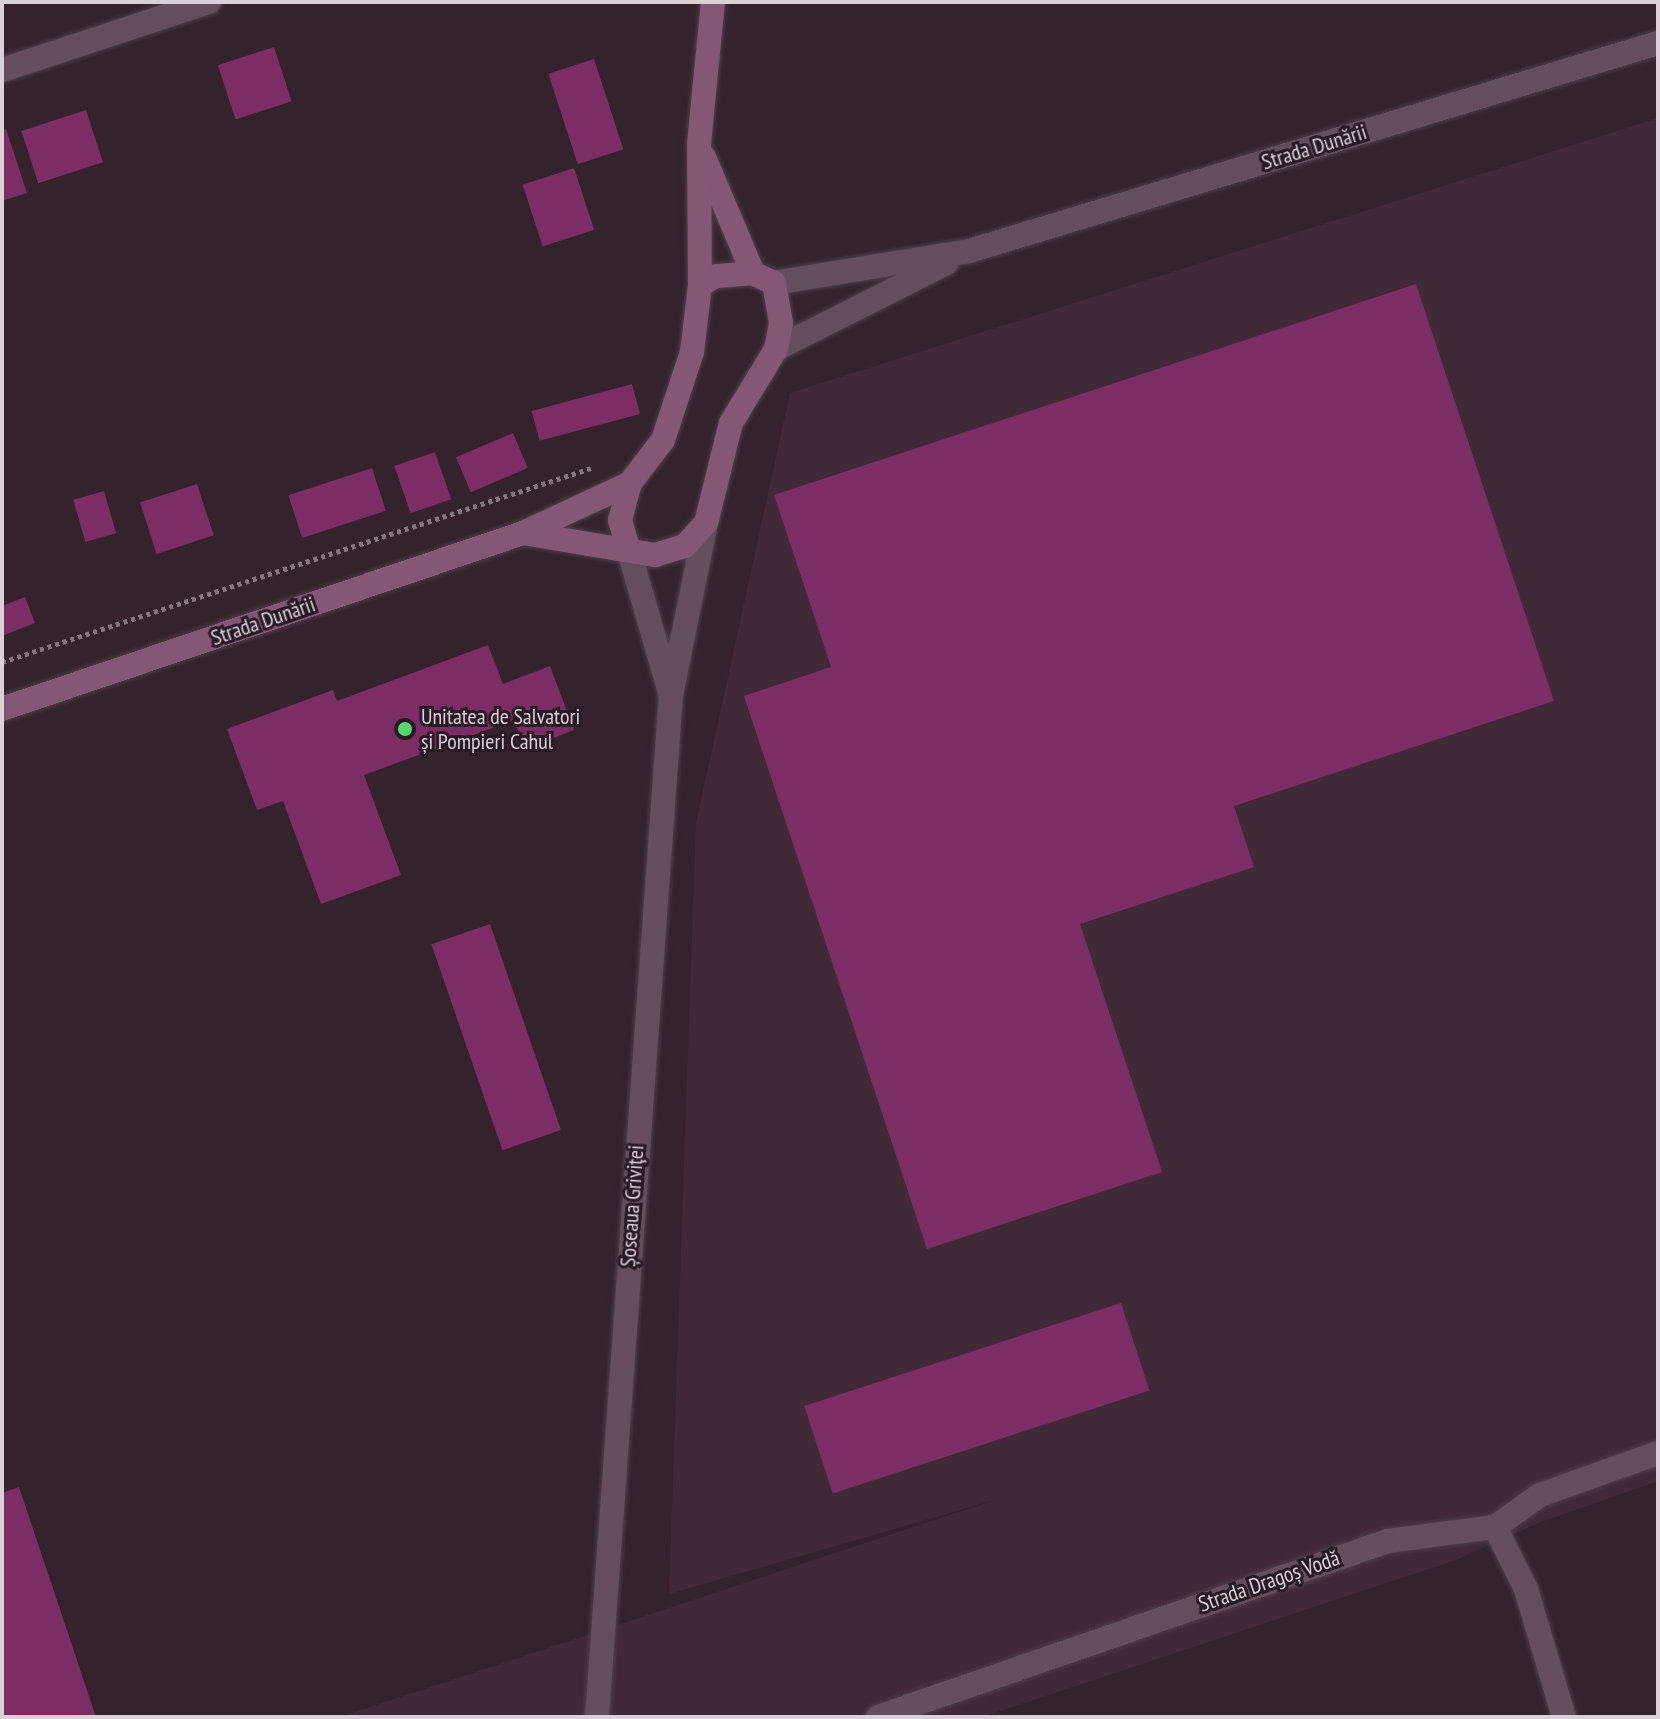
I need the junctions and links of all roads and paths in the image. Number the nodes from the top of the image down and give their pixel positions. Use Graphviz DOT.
graph roads {
  1 [pos="209,2"];
  2 [pos="713,2"];
  3 [pos="1658,43"];
  4 [pos="2,70"];
  5 [pos="699,144"];
  6 [pos="969,251"];
  7 [pos="763,278"];
  8 [pos="700,285"];
  9 [pos="776,349"];
  10 [pos="637,475"];
  11 [pos="706,523"];
  12 [pos="523,533"];
  13 [pos="628,548"];
  14 [pos="2,662"];
  15 [pos="671,695"];
  16 [pos="2,709"];
  17 [pos="1658,1453"];
  18 [pos="1495,1527"];
  19 [pos="597,1717"];
  20 [pos="878,1717"];
  21 [pos="1564,1717"];
  1 -- 4 [label="street"];
  2 -- 5 [label="main road"];
  3 -- 6 [label="street, Strada Dunării"];
  5 -- 7 [label="main road"];
  5 -- 8 [label="main road"];
  6 -- 7 [label="street, Strada Dunării"];
  6 -- 9 [label="street, Strada Dunării"];
  7 -- 8 [label="main road"];
  7 -- 9 [label="main road"];
  8 -- 10 [label="main road"];
  9 -- 11 [label="main road"];
  10 -- 12 [label="main road, Strada Dunării"];
  10 -- 13 [label="main road"];
  10 -- 14 [label="path"];
  11 -- 13 [label="main road, Strada Dunării"];
  11 -- 15 [label="street, Șoseaua Griviţei"];
  12 -- 13 [label="main road, Strada Dunării"];
  12 -- 16 [label="main road, Strada Dunării"];
  13 -- 15 [label="street, Șoseaua Griviţei"];
  15 -- 19 [label="street, Șoseaua Griviţei"];
  17 -- 18 [label="street, Strada Dragoș Vodă"];
  18 -- 20 [label="street, Strada Dragoș Vodă"];
  18 -- 21 [label="street"];
}
